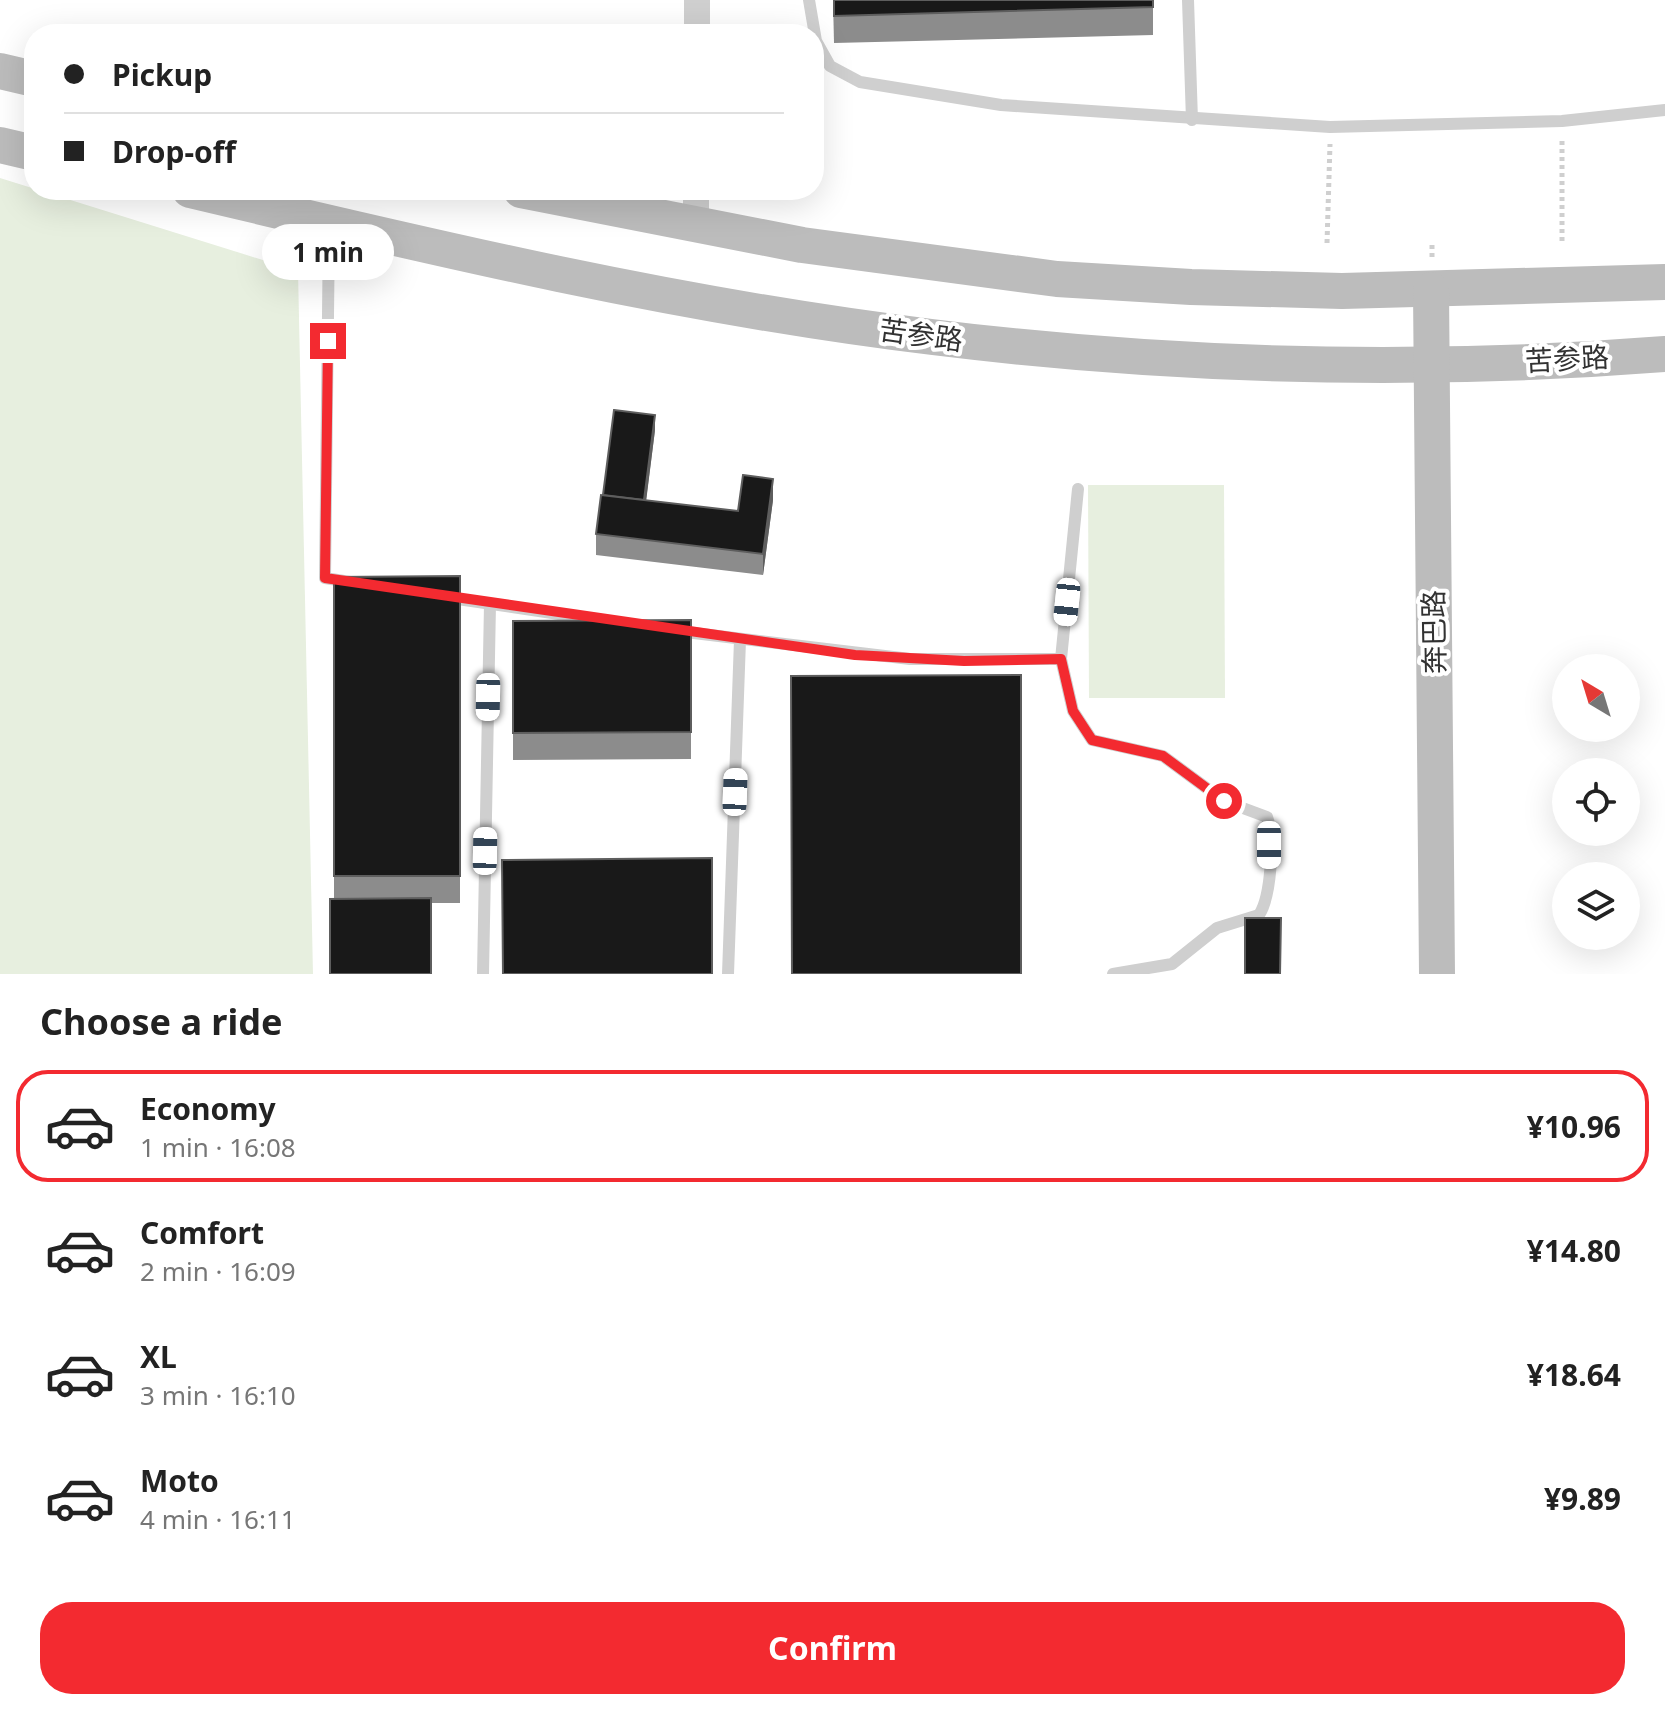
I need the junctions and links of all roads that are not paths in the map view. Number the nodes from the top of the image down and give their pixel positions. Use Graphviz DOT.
graph roads {
  1 [pos="697,0"];
  2 [pos="809,0"];
  3 [pos="1188,0"];
  4 [pos="697,24"];
  5 [pos="813,24"];
  6 [pos="824,55"];
  7 [pos="0,71"];
  8 [pos="24,77"];
  9 [pos="1665,110"];
  10 [pos="1192,120"];
  11 [pos="0,145"];
  12 [pos="24,151"];
  13 [pos="233,200"];
  14 [pos="571,200"];
  15 [pos="696,200"];
  16 [pos="329,222"];
  17 [pos="696,225"];
  18 [pos="1665,282"];
  19 [pos="1431,290"];
  20 [pos="1665,354"];
  21 [pos="1431,362"];
  22 [pos="1078,489"];
  23 [pos="370,585"];
  24 [pos="430,595"];
  25 [pos="490,604"];
  26 [pos="640,626"];
  27 [pos="670,630"];
  28 [pos="740,640"];
  29 [pos="1061,659"];
  30 [pos="483,974"];
  31 [pos="728,974"];
  32 [pos="1113,974"];
  33 [pos="1437,974"];
  1 -- 4 [label="street"];
  2 -- 5 [label="lane"];
  3 -- 10 [label="lane"];
  6 -- 10 [label="lane"];
  7 -- 8 [label="street"];
  9 -- 10 [label="lane"];
  11 -- 12 [label="street"];
  13 -- 16 [label="street, 苦参路"];
  14 -- 17 [label="street"];
  15 -- 17 [label="street"];
  16 -- 21 [label="street, 苦参路"];
  16 -- 23 [label="lane"];
  17 -- 19 [label="street"];
  18 -- 19 [label="street"];
  19 -- 21 [label="street, 奔巴路"];
  20 -- 21 [label="street, 苦参路"];
  21 -- 33 [label="street, 奔巴路"];
  22 -- 29 [label="lane"];
  24 -- 25 [label="lane"];
  25 -- 26 [label="lane"];
  25 -- 30 [label="lane"];
  27 -- 28 [label="lane"];
  28 -- 29 [label="lane"];
  28 -- 31 [label="lane"];
  29 -- 32 [label="lane"];
}
